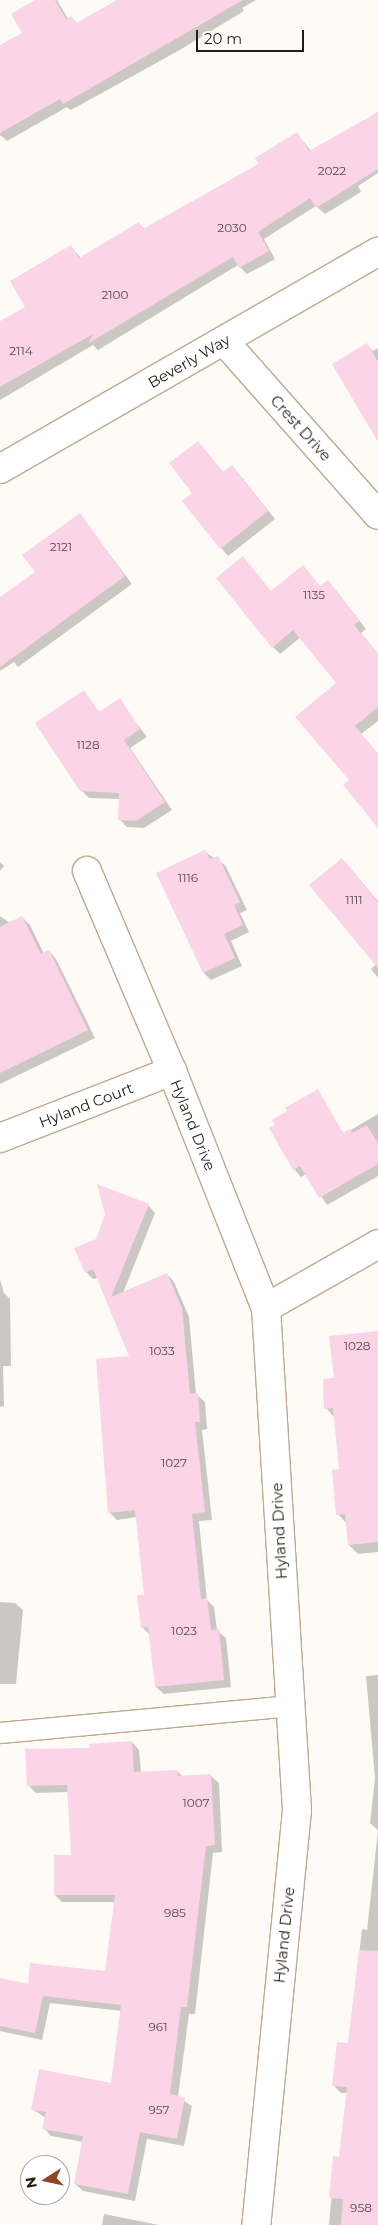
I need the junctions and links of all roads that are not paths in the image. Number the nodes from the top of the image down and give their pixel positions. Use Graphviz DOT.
graph roads {
  1 [pos="378,252"];
  2 [pos="224,341"];
  3 [pos="0,469"];
  4 [pos="378,515"];
  5 [pos="87,870"];
  6 [pos="172,1072"];
  7 [pos="0,1138"];
  8 [pos="378,1244"];
  9 [pos="266,1308"];
  10 [pos="290,1706"];
  11 [pos="0,1733"];
  12 [pos="256,2225"];
  1 -- 2 [label="street, Beverly Way"];
  2 -- 3 [label="street, Beverly Way"];
  2 -- 4 [label="street, Crest Drive"];
  5 -- 6 [label="street, Hyland Drive"];
  6 -- 7 [label="street, Hyland Court"];
  6 -- 9 [label="street, Hyland Drive"];
  8 -- 9 [label="street"];
  9 -- 10 [label="street, Hyland Drive"];
  10 -- 11 [label="lane"];
  10 -- 12 [label="street, Hyland Drive"];
}
